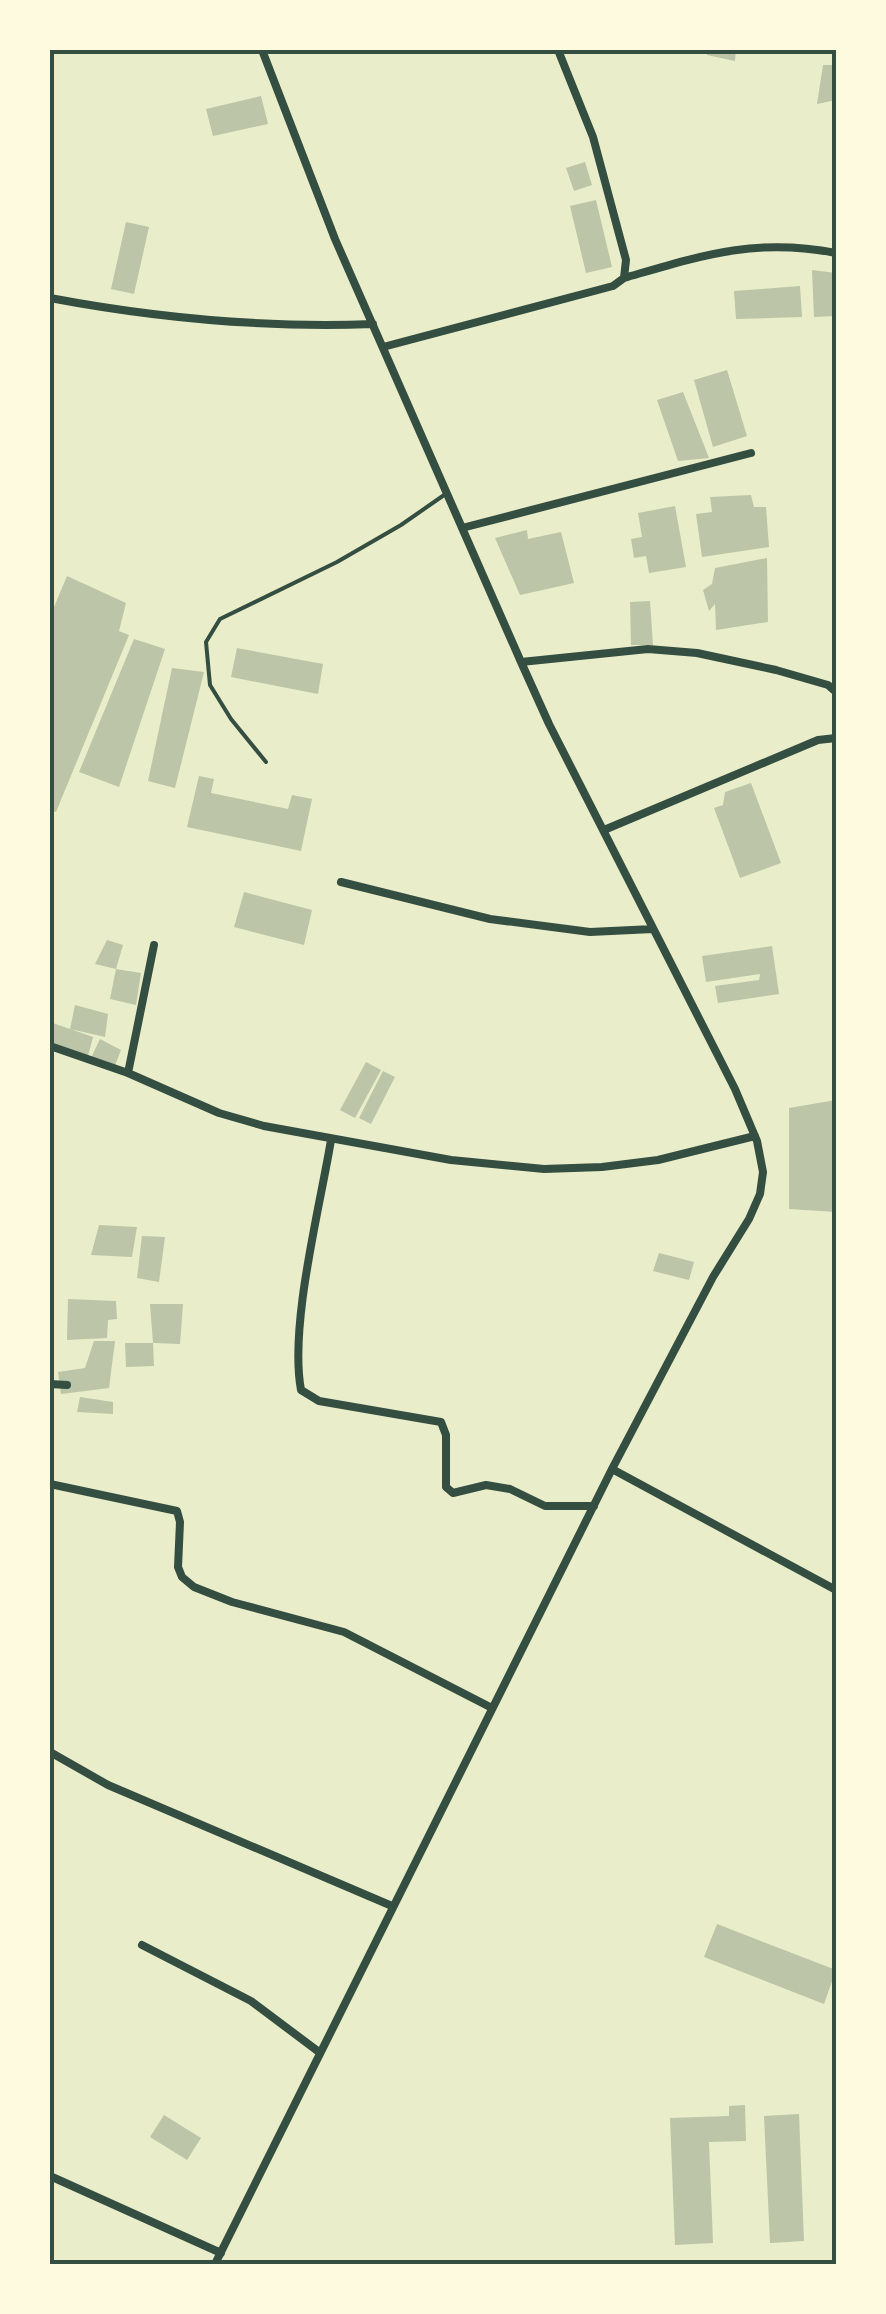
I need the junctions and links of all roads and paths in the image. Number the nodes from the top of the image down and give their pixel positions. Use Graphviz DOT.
graph roads {
  1 [pos="262,50"];
  2 [pos="558,50"];
  3 [pos="836,253"];
  4 [pos="624,278"];
  5 [pos="50,298"];
  6 [pos="373,324"];
  7 [pos="383,348"];
  8 [pos="750,454"];
  9 [pos="447,493"];
  10 [pos="462,528"];
  11 [pos="521,662"];
  12 [pos="836,692"];
  13 [pos="836,738"];
  14 [pos="266,762"];
  15 [pos="604,830"];
  16 [pos="341,882"];
  17 [pos="653,929"];
  18 [pos="154,945"];
  19 [pos="50,1046"];
  20 [pos="128,1073"];
  21 [pos="754,1136"];
  22 [pos="331,1140"];
  23 [pos="50,1384"];
  24 [pos="67,1386"];
  25 [pos="612,1469"];
  26 [pos="50,1484"];
  27 [pos="594,1506"];
  28 [pos="836,1590"];
  29 [pos="492,1708"];
  30 [pos="50,1752"];
  31 [pos="392,1906"];
  32 [pos="142,1945"];
  33 [pos="319,2052"];
  34 [pos="50,2176"];
  35 [pos="220,2253"];
  36 [pos="215,2264"];
  1 -- 6 [label="street"];
  2 -- 4 [label="street"];
  3 -- 4 [label="street"];
  4 -- 7 [label="street"];
  5 -- 6 [label="street"];
  6 -- 7 [label="street"];
  7 -- 9 [label="street"];
  8 -- 10 [label="street"];
  9 -- 10 [label="street"];
  9 -- 14 [label="lane"];
  10 -- 11 [label="street"];
  11 -- 12 [label="street"];
  11 -- 15 [label="street"];
  13 -- 15 [label="street"];
  15 -- 17 [label="street"];
  16 -- 17 [label="street"];
  17 -- 21 [label="street"];
  18 -- 20 [label="street"];
  19 -- 20 [label="street"];
  20 -- 22 [label="street"];
  21 -- 22 [label="street"];
  21 -- 25 [label="street"];
  22 -- 27 [label="street"];
  23 -- 24 [label="street"];
  25 -- 27 [label="street"];
  25 -- 28 [label="street"];
  26 -- 29 [label="street"];
  27 -- 29 [label="street"];
  29 -- 31 [label="street"];
  30 -- 31 [label="street"];
  31 -- 33 [label="street"];
  32 -- 33 [label="street"];
  33 -- 35 [label="street"];
  34 -- 35 [label="street"];
  35 -- 36 [label="street"];
}
